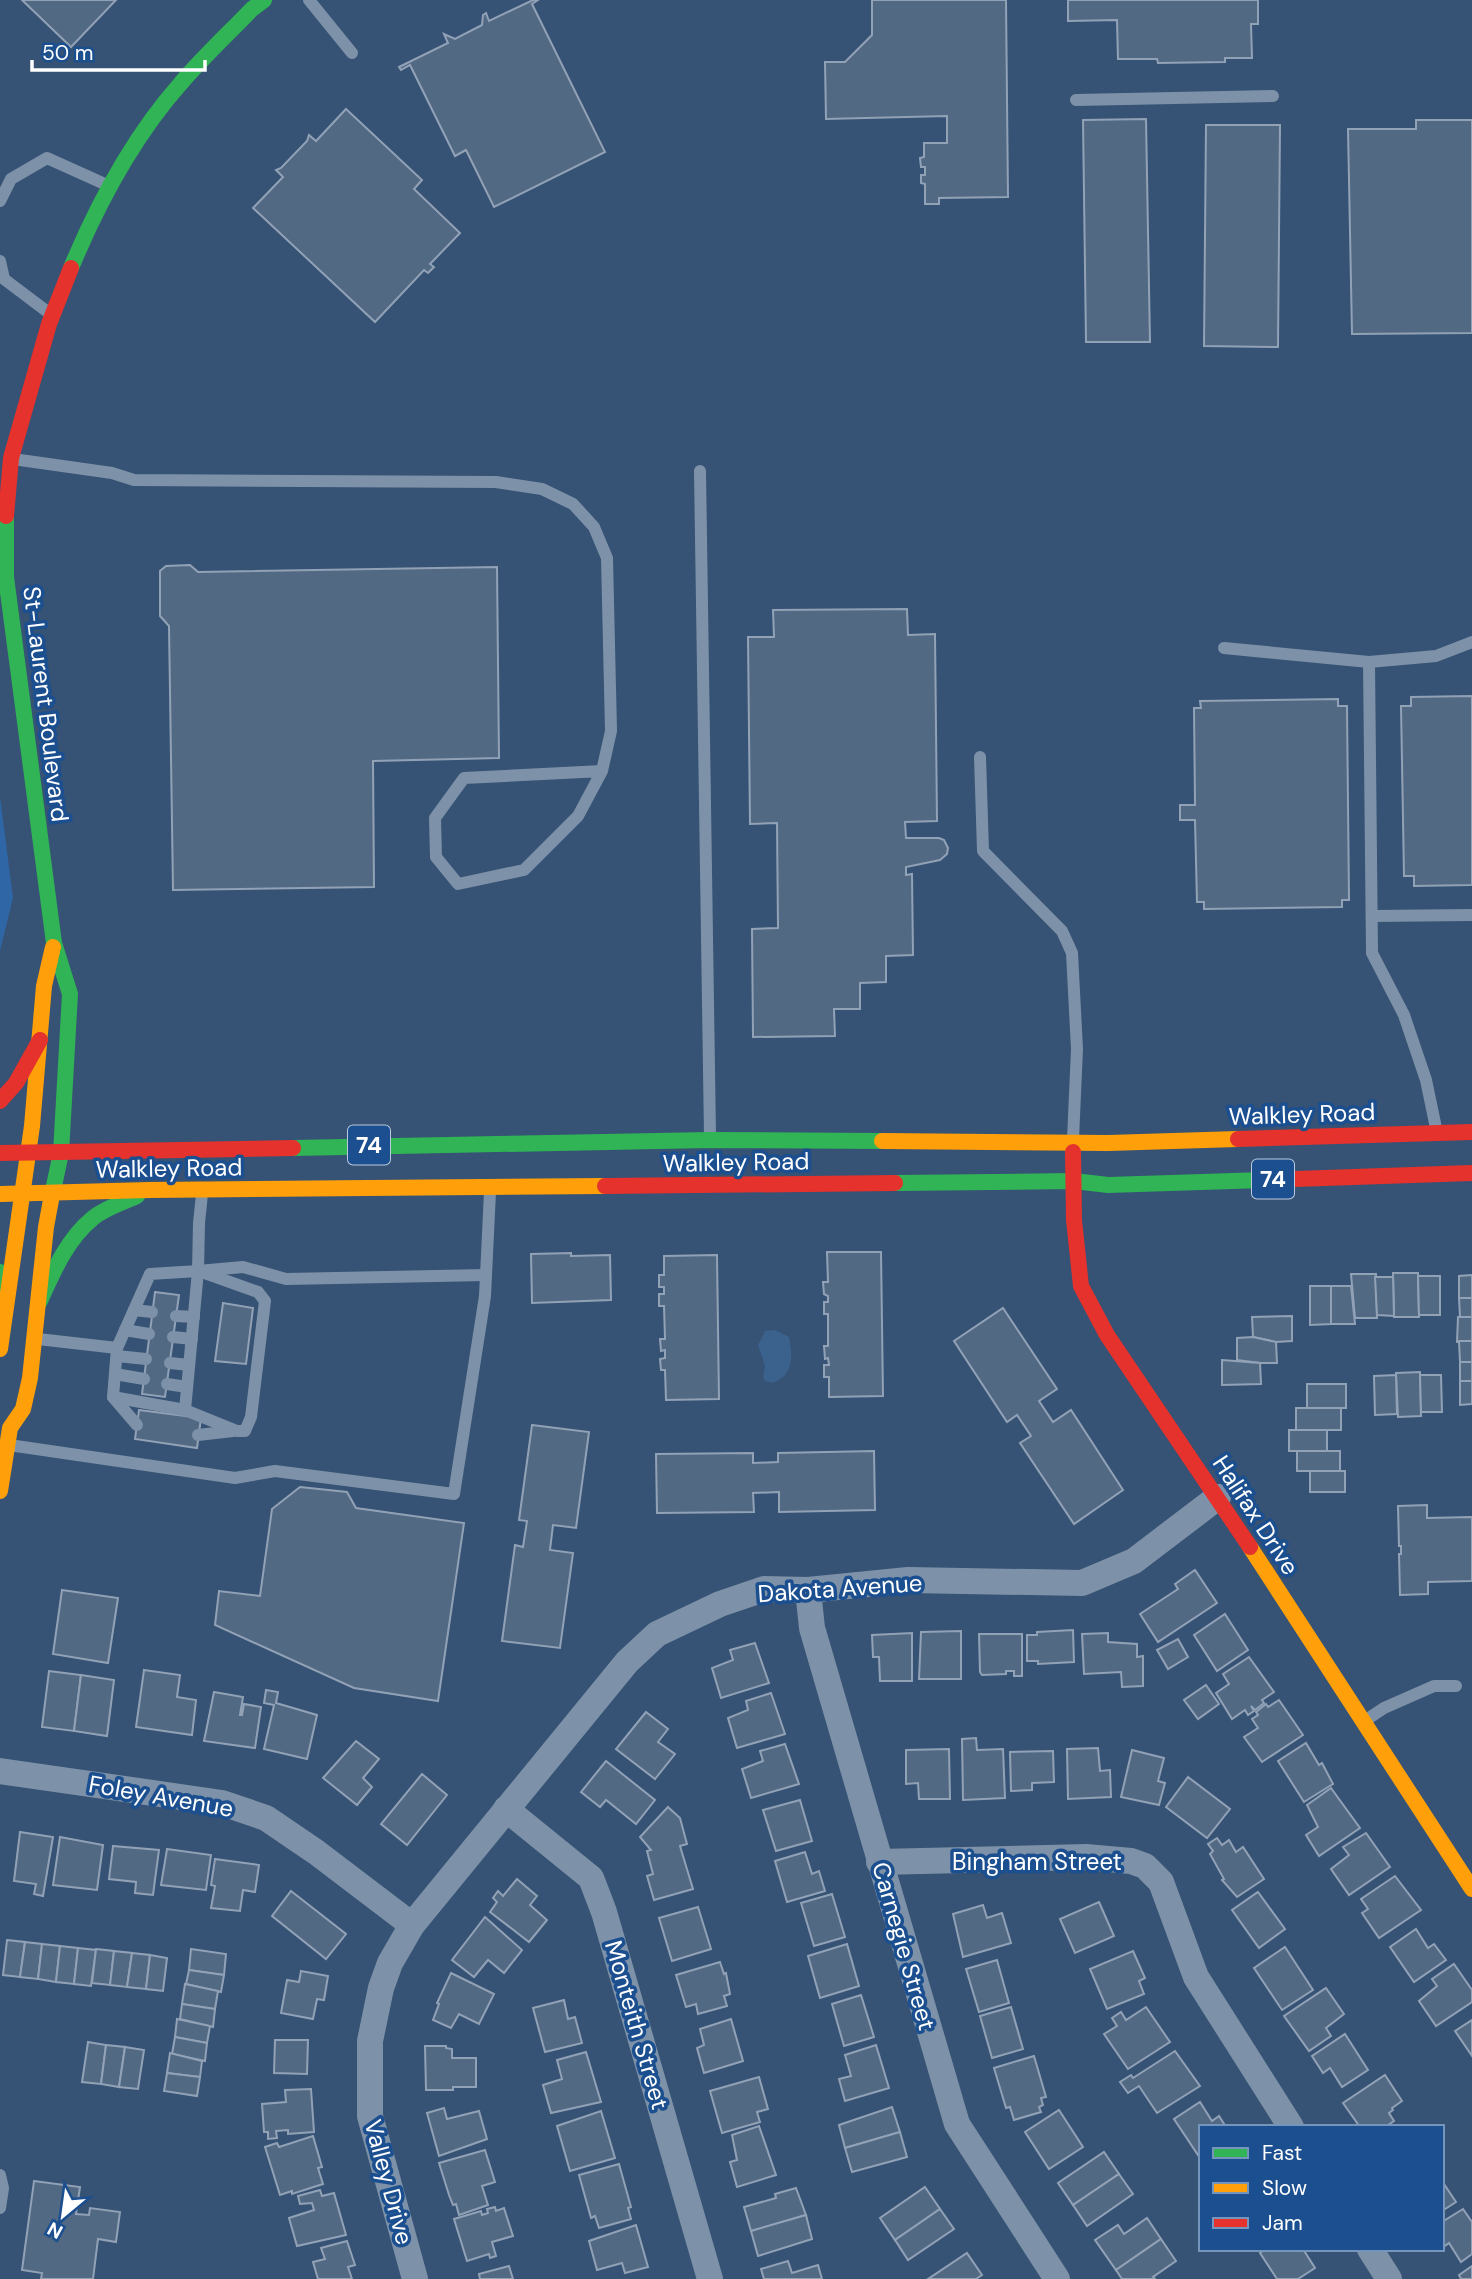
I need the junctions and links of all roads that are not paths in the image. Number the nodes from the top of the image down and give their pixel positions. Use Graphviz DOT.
graph roads {
  1 [pos="309,0"];
  2 [pos="254,3"];
  3 [pos="352,53"];
  4 [pos="1273,96"];
  5 [pos="1076,100"];
  6 [pos="111,187"];
  7 [pos="0,201"];
  8 [pos="0,261"];
  9 [pos="2,279"];
  10 [pos="52,316"];
  11 [pos="6,457"];
  12 [pos="701,471"];
  13 [pos="1472,642"];
  14 [pos="1224,648"];
  15 [pos="1369,662"];
  16 [pos="980,757"];
  17 [pos="602,771"];
  18 [pos="1472,915"];
  19 [pos="1373,916"];
  20 [pos="54,943"];
  21 [pos="40,1040"];
  22 [pos="0,1101"];
  23 [pos="1472,1132"];
  24 [pos="710,1140"];
  25 [pos="474,1143"];
  26 [pos="1073,1143"];
  27 [pos="0,1153"];
  28 [pos="28,1153"];
  29 [pos="61,1153"];
  30 [pos="1438,1153"];
  31 [pos="1472,1173"];
  32 [pos="1074,1181"];
  33 [pos="483,1188"];
  34 [pos="203,1190"];
  35 [pos="149,1191"];
  36 [pos="51,1193"];
  37 [pos="0,1194"];
  38 [pos="23,1194"];
  39 [pos="198,1271"];
  40 [pos="0,1272"];
  41 [pos="486,1275"];
  42 [pos="6,1297"];
  43 [pos="40,1301"];
  44 [pos="134,1310"];
  45 [pos="152,1312"];
  46 [pos="176,1315"];
  47 [pos="194,1317"];
  48 [pos="125,1330"];
  49 [pos="149,1334"];
  50 [pos="173,1337"];
  51 [pos="35,1339"];
  52 [pos="192,1339"];
  53 [pos="0,1349"];
  54 [pos="117,1352"];
  55 [pos="146,1359"];
  56 [pos="170,1363"];
  57 [pos="189,1366"];
  58 [pos="115,1374"];
  59 [pos="144,1379"];
  60 [pos="167,1384"];
  61 [pos="187,1387"];
  62 [pos="113,1397"];
  63 [pos="185,1410"];
  64 [pos="5,1422"];
  65 [pos="137,1425"];
  66 [pos="237,1431"];
  67 [pos="198,1435"];
  68 [pos="7,1445"];
  69 [pos="0,1492"];
  70 [pos="1218,1497"];
  71 [pos="808,1590"];
  72 [pos="1456,1686"];
  73 [pos="1363,1722"];
  74 [pos="0,1771"];
  75 [pos="506,1810"];
  76 [pos="879,1862"];
  77 [pos="1472,1889"];
  78 [pos="412,1925"];
  79 [pos="1290,2125"];
  80 [pos="0,2175"];
  81 [pos="0,2208"];
  82 [pos="1371,2251"];
  83 [pos="415,2279"];
  84 [pos="710,2279"];
  85 [pos="1057,2279"];
  86 [pos="1389,2279"];
  1 -- 3 [label="lane"];
  2 -- 6 [label="main road, St-Laurent Boulevard"];
  4 -- 5 [label="lane"];
  6 -- 7 [label="lane"];
  6 -- 10 [label="main road, St-Laurent Boulevard"];
  8 -- 9 [label="lane"];
  9 -- 10 [label="lane"];
  10 -- 11 [label="main road, St-Laurent Boulevard"];
  11 -- 17 [label="lane"];
  11 -- 20 [label="main road, St-Laurent Boulevard"];
  12 -- 24 [label="lane"];
  13 -- 15 [label="lane"];
  14 -- 15 [label="lane"];
  15 -- 19 [label="lane"];
  16 -- 26 [label="lane"];
  17 -- 17 [label="lane"];
  18 -- 19 [label="lane"];
  19 -- 30 [label="lane"];
  20 -- 21 [label="main road, St-Laurent Boulevard"];
  20 -- 29 [label="main road, St-Laurent Boulevard"];
  21 -- 22 [label="main road"];
  21 -- 28 [label="main road, St-Laurent Boulevard"];
  23 -- 30 [label="main road, Walkley Road / 74"];
  24 -- 25 [label="main road, Walkley Road / 74"];
  24 -- 26 [label="main road, Walkley Road / 74"];
  25 -- 29 [label="main road, Walkley Road / 74"];
  25 -- 33 [label="main road"];
  26 -- 30 [label="main road, Walkley Road / 74"];
  26 -- 32 [label="main road, Halifax Drive"];
  27 -- 28 [label="main road, Walkley Road / 74"];
  28 -- 29 [label="main road, Walkley Road / 74"];
  28 -- 38 [label="main road, St-Laurent Boulevard"];
  29 -- 36 [label="main road, St-Laurent Boulevard"];
  30 -- 31 [label="main road, Walkley Road / 74"];
  30 -- 32 [label="main road, Walkley Road / 74"];
  32 -- 33 [label="main road, Walkley Road / 74"];
  32 -- 70 [label="main road, Halifax Drive"];
  33 -- 34 [label="main road, Walkley Road / 74"];
  33 -- 41 [label="lane"];
  34 -- 35 [label="main road, Walkley Road / 74"];
  34 -- 39 [label="lane"];
  35 -- 36 [label="main road, Walkley Road / 74"];
  35 -- 43 [label="main road"];
  36 -- 38 [label="main road, Walkley Road / 74"];
  36 -- 43 [label="main road, St-Laurent Boulevard"];
  37 -- 38 [label="main road, Walkley Road / 74"];
  38 -- 42 [label="main road, St-Laurent Boulevard"];
  39 -- 41 [label="lane"];
  39 -- 44 [label="lane"];
  39 -- 47 [label="lane"];
  39 -- 66 [label="lane"];
  40 -- 42 [label="main road"];
  41 -- 68 [label="lane"];
  42 -- 53 [label="main road, St-Laurent Boulevard"];
  43 -- 51 [label="main road, St-Laurent Boulevard"];
  44 -- 45 [label="lane"];
  44 -- 48 [label="lane"];
  46 -- 47 [label="lane"];
  47 -- 52 [label="lane"];
  48 -- 49 [label="lane"];
  48 -- 54 [label="lane"];
  50 -- 52 [label="lane"];
  51 -- 54 [label="lane"];
  51 -- 64 [label="main road, St-Laurent Boulevard"];
  52 -- 57 [label="lane"];
  54 -- 55 [label="lane"];
  54 -- 58 [label="lane"];
  56 -- 57 [label="lane"];
  57 -- 61 [label="lane"];
  58 -- 59 [label="lane"];
  58 -- 62 [label="lane"];
  60 -- 61 [label="lane"];
  61 -- 63 [label="lane"];
  62 -- 63 [label="lane"];
  62 -- 65 [label="lane"];
  63 -- 66 [label="lane"];
  64 -- 68 [label="main road, St-Laurent Boulevard"];
  66 -- 67 [label="lane"];
  68 -- 69 [label="main road, St-Laurent Boulevard"];
  70 -- 71 [label="street, Dakota Avenue"];
  70 -- 73 [label="main road, Halifax Drive"];
  71 -- 75 [label="street, Dakota Avenue"];
  71 -- 76 [label="street, Carnegie Street"];
  72 -- 73 [label="lane"];
  73 -- 77 [label="main road, Halifax Drive"];
  74 -- 78 [label="street, Foley Avenue"];
  75 -- 78 [label="street, Dakota Avenue"];
  75 -- 84 [label="street, Monteith Street"];
  76 -- 79 [label="street, Bingham Street"];
  76 -- 85 [label="street, Carnegie Street"];
  78 -- 83 [label="street, Valley Drive"];
  80 -- 81 [label="lane"];
  82 -- 86 [label="street"];
}
